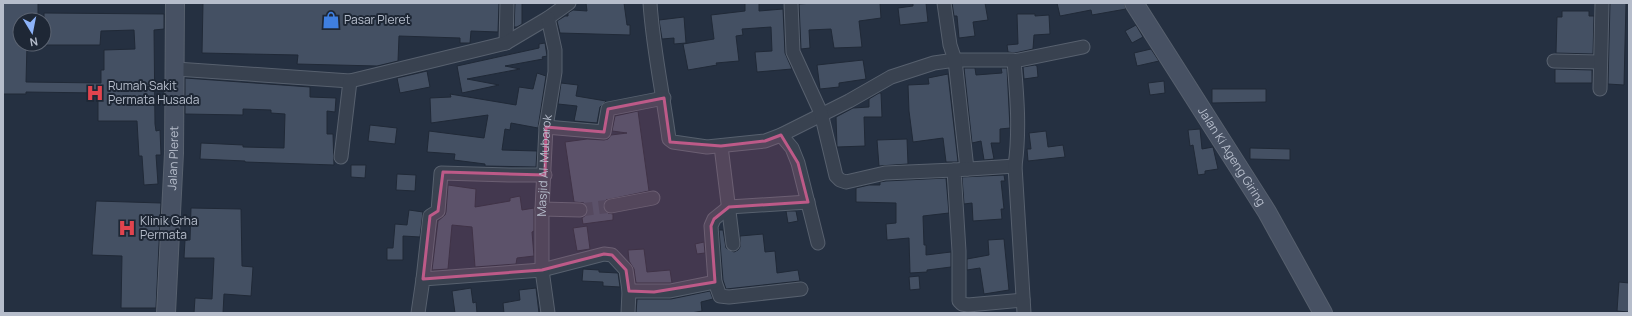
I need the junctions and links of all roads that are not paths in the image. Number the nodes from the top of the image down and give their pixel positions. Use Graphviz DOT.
graph roads {
  1 [pos="175,3"];
  2 [pos="507,3"];
  3 [pos="569,3"];
  4 [pos="650,3"];
  5 [pos="791,3"];
  6 [pos="944,3"];
  7 [pos="1134,3"];
  8 [pos="1602,3"];
  9 [pos="548,18"];
  10 [pos="506,43"];
  11 [pos="1083,47"];
  12 [pos="955,60"];
  13 [pos="1014,61"];
  14 [pos="1554,61"];
  15 [pos="1600,62"];
  16 [pos="176,69"];
  17 [pos="350,81"];
  18 [pos="1600,89"];
  19 [pos="664,98"];
  20 [pos="821,113"];
  21 [pos="546,127"];
  22 [pos="781,135"];
  23 [pos="721,146"];
  24 [pos="342,157"];
  25 [pos="1015,166"];
  26 [pos="960,170"];
  27 [pos="545,175"];
  28 [pos="653,198"];
  29 [pos="808,202"];
  30 [pos="611,206"];
  31 [pos="729,207"];
  32 [pos="542,209"];
  33 [pos="580,210"];
  34 [pos="818,243"];
  35 [pos="733,244"];
  36 [pos="542,270"];
  37 [pos="423,279"];
  38 [pos="715,282"];
  39 [pos="801,289"];
  40 [pos="629,291"];
  41 [pos="1024,307"];
  42 [pos="166,313"];
  43 [pos="418,313"];
  44 [pos="548,313"];
  45 [pos="628,313"];
  46 [pos="1323,313"];
  1 -- 16 [label="street, Jalan Pleret"];
  2 -- 10 [label="street"];
  3 -- 9 [label="street"];
  4 -- 19 [label="street"];
  5 -- 20 [label="street"];
  6 -- 12 [label="street"];
  7 -- 46 [label="street, Jalan Ki Ageng Giring"];
  8 -- 15 [label="street"];
  9 -- 10 [label="street"];
  9 -- 21 [label="street, Masjid Al-Mubarok"];
  10 -- 17 [label="street"];
  11 -- 13 [label="street"];
  12 -- 13 [label="street"];
  12 -- 20 [label="street"];
  12 -- 26 [label="street"];
  13 -- 25 [label="street"];
  14 -- 15 [label="street"];
  15 -- 18 [label="street"];
  16 -- 17 [label="street"];
  16 -- 42 [label="street, Jalan Pleret"];
  17 -- 24 [label="street"];
  19 -- 21 [label="street"];
  19 -- 23 [label="street"];
  20 -- 22 [label="street"];
  20 -- 26 [label="street"];
  21 -- 27 [label="street, Masjid Al-Mubarok"];
  22 -- 23 [label="street"];
  22 -- 29 [label="street"];
  23 -- 31 [label="street"];
  25 -- 26 [label="street"];
  25 -- 41 [label="street"];
  26 -- 41 [label="street"];
  27 -- 32 [label="street, Masjid Al-Mubarok"];
  27 -- 37 [label="street"];
  28 -- 30 [label="street"];
  29 -- 31 [label="street"];
  29 -- 34 [label="street"];
  31 -- 35 [label="street"];
  31 -- 38 [label="street"];
  32 -- 33 [label="street"];
  32 -- 36 [label="street, Masjid Al-Mubarok"];
  36 -- 37 [label="street"];
  36 -- 40 [label="street"];
  36 -- 44 [label="street, Masjid Al-Mubarok"];
  37 -- 43 [label="street"];
  38 -- 39 [label="street"];
  38 -- 40 [label="street"];
  40 -- 45 [label="street"];
}
